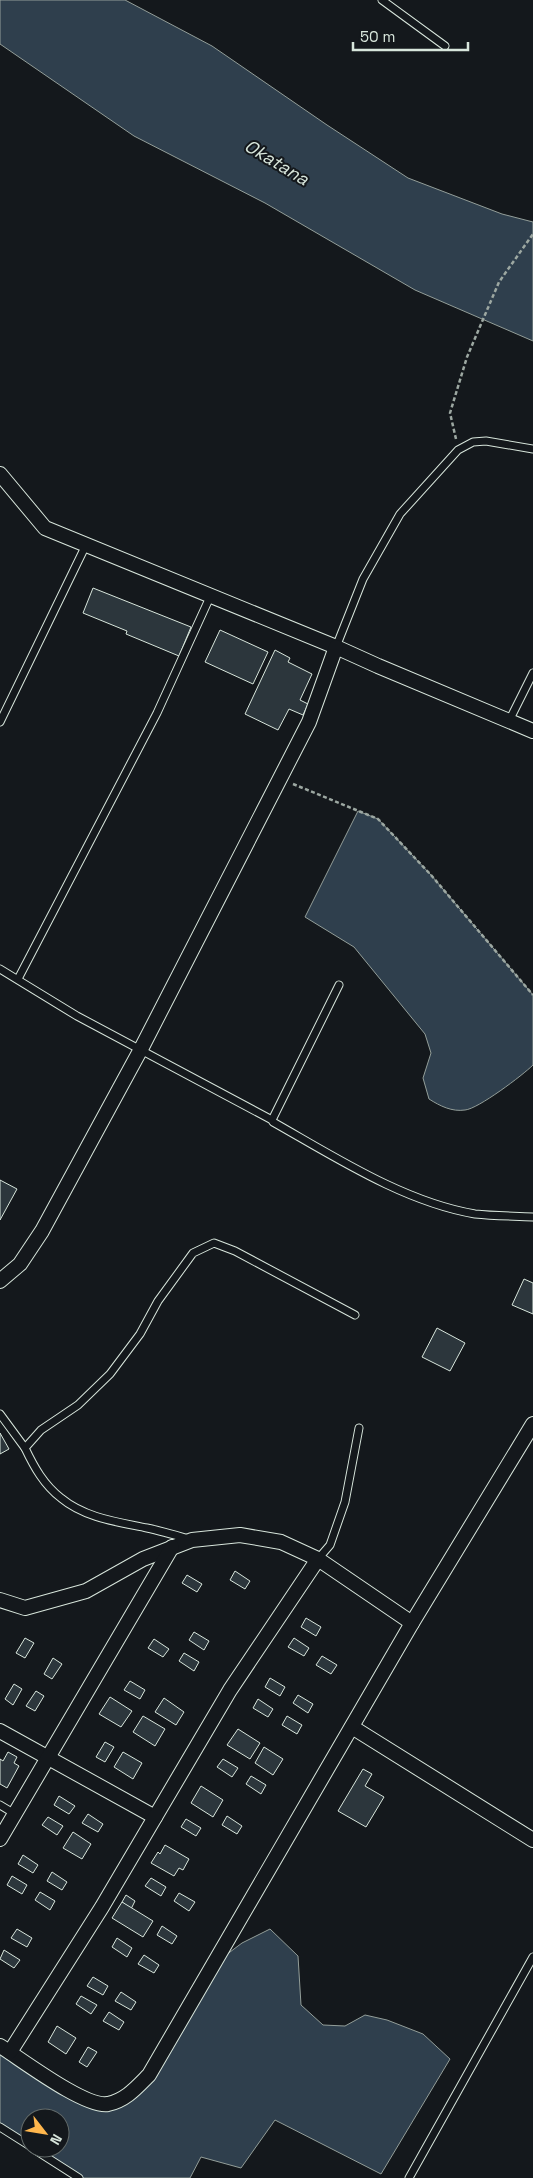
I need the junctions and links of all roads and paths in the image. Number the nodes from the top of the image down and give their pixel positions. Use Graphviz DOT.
graph roads {
  1 [pos="382,0"];
  2 [pos="445,46"];
  3 [pos="533,234"];
  4 [pos="533,449"];
  5 [pos="458,450"];
  6 [pos="0,474"];
  7 [pos="86,545"];
  8 [pos="210,597"];
  9 [pos="336,647"];
  10 [pos="533,673"];
  11 [pos="509,721"];
  12 [pos="0,722"];
  13 [pos="533,731"];
  14 [pos="280,779"];
  15 [pos="0,969"];
  16 [pos="18,980"];
  17 [pos="339,985"];
  18 [pos="533,995"];
  19 [pos="141,1050"];
  20 [pos="272,1120"];
  21 [pos="533,1217"];
  22 [pos="0,1281"];
  23 [pos="355,1315"];
  24 [pos="0,1414"];
  25 [pos="533,1424"];
  26 [pos="359,1428"];
  27 [pos="25,1448"];
  28 [pos="192,1540"];
  29 [pos="172,1547"];
  30 [pos="318,1559"];
  31 [pos="0,1600"];
  32 [pos="412,1623"];
  33 [pos="352,1727"];
  34 [pos="0,1731"];
  35 [pos="48,1759"];
  36 [pos="0,1805"];
  37 [pos="15,1814"];
  38 [pos="155,1817"];
  39 [pos="0,1839"];
  40 [pos="533,1840"];
  41 [pos="533,1957"];
  42 [pos="5,2049"];
  43 [pos="0,2127"];
  44 [pos="20,2140"];
  45 [pos="48,2158"];
  46 [pos="79,2178"];
  47 [pos="409,2178"];
  1 -- 2 [label="lane"];
  3 -- 5 [label="path"];
  4 -- 5 [label="lane"];
  5 -- 9 [label="lane"];
  6 -- 7 [label="street"];
  7 -- 8 [label="street"];
  7 -- 12 [label="lane"];
  8 -- 9 [label="street"];
  8 -- 16 [label="lane"];
  9 -- 11 [label="street"];
  9 -- 14 [label="street"];
  10 -- 11 [label="lane"];
  11 -- 13 [label="street"];
  14 -- 18 [label="path"];
  14 -- 19 [label="street"];
  15 -- 16 [label="lane"];
  16 -- 19 [label="lane"];
  17 -- 20 [label="lane"];
  19 -- 20 [label="lane"];
  19 -- 22 [label="street"];
  20 -- 21 [label="lane"];
  23 -- 27 [label="lane"];
  24 -- 27 [label="lane"];
  25 -- 32 [label="street"];
  26 -- 30 [label="lane"];
  27 -- 28 [label="lane"];
  28 -- 29 [label="street"];
  28 -- 30 [label="street"];
  29 -- 31 [label="street"];
  29 -- 35 [label="street"];
  30 -- 32 [label="street"];
  30 -- 38 [label="street"];
  32 -- 33 [label="street"];
  33 -- 40 [label="street"];
  33 -- 42 [label="street"];
  34 -- 35 [label="street"];
  35 -- 37 [label="street"];
  35 -- 38 [label="street"];
  36 -- 37 [label="lane"];
  37 -- 39 [label="street"];
  38 -- 42 [label="street"];
  41 -- 47 [label="lane"];
  43 -- 44 [label="lane"];
  45 -- 46 [label="lane"];
}
